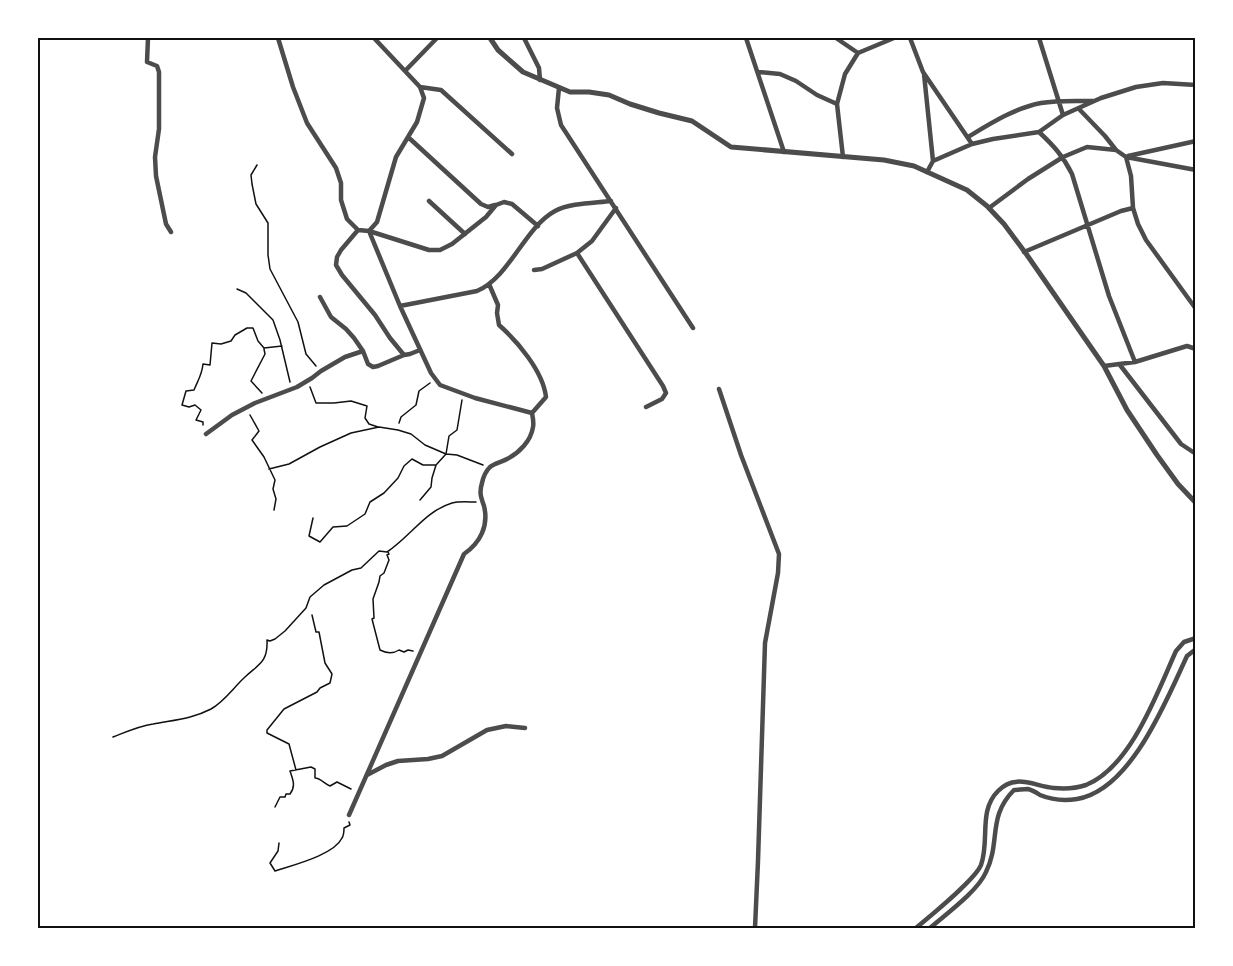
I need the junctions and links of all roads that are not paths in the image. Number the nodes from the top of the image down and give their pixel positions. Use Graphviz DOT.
graph roads {
  1 [pos="148,38"];
  2 [pos="278,38"];
  3 [pos="374,38"];
  4 [pos="437,38"];
  5 [pos="490,38"];
  6 [pos="524,38"];
  7 [pos="745,38"];
  8 [pos="836,38"];
  9 [pos="894,38"];
  10 [pos="910,38"];
  11 [pos="1039,38"];
  12 [pos="858,53"];
  13 [pos="405,71"];
  14 [pos="758,72"];
  15 [pos="923,72"];
  16 [pos="540,80"];
  17 [pos="1196,85"];
  18 [pos="420,87"];
  19 [pos="559,88"];
  20 [pos="1059,101"];
  21 [pos="1094,101"];
  22 [pos="837,104"];
  23 [pos="1079,109"];
  24 [pos="1063,115"];
  25 [pos="1039,132"];
  26 [pos="969,136"];
  27 [pos="408,137"];
  28 [pos="1196,141"];
  29 [pos="972,144"];
  30 [pos="1116,150"];
  31 [pos="784,152"];
  32 [pos="512,154"];
  33 [pos="843,157"];
  34 [pos="1063,157"];
  35 [pos="1126,157"];
  36 [pos="933,161"];
  37 [pos="1196,170"];
  38 [pos="927,172"];
  39 [pos="429,201"];
  40 [pos="611,201"];
  41 [pos="496,204"];
  42 [pos="616,208"];
  43 [pos="989,208"];
  44 [pos="1133,208"];
  45 [pos="1088,224"];
  46 [pos="538,226"];
  47 [pos="358,230"];
  48 [pos="369,231"];
  49 [pos="171,232"];
  50 [pos="465,234"];
  51 [pos="1024,252"];
  52 [pos="577,253"];
  53 [pos="534,270"];
  54 [pos="489,284"];
  55 [pos="320,297"];
  56 [pos="400,306"];
  57 [pos="1196,309"];
  58 [pos="693,328"];
  59 [pos="1196,349"];
  60 [pos="420,350"];
  61 [pos="363,351"];
  62 [pos="404,355"];
  63 [pos="1135,362"];
  64 [pos="1120,364"];
  65 [pos="1104,366"];
  66 [pos="719,389"];
  67 [pos="646,407"];
  68 [pos="532,414"];
  69 [pos="206,434"];
  70 [pos="1196,454"];
  71 [pos="1196,503"];
  72 [pos="1196,638"];
  73 [pos="1196,649"];
  74 [pos="525,728"];
  75 [pos="367,775"];
  76 [pos="349,815"];
  77 [pos="755,928"];
  78 [pos="916,928"];
  79 [pos="930,928"];
  1 -- 49 [label="street"];
  2 -- 47 [label="street"];
  3 -- 13 [label="street"];
  4 -- 13 [label="street"];
  5 -- 16 [label="street"];
  6 -- 16 [label="street"];
  7 -- 14 [label="street"];
  8 -- 12 [label="street"];
  9 -- 12 [label="street"];
  10 -- 15 [label="street"];
  11 -- 20 [label="street"];
  12 -- 22 [label="street"];
  13 -- 18 [label="street"];
  14 -- 22 [label="street"];
  14 -- 31 [label="street"];
  15 -- 26 [label="street"];
  15 -- 36 [label="street"];
  16 -- 19 [label="street"];
  17 -- 21 [label="street"];
  18 -- 27 [label="street"];
  18 -- 32 [label="street"];
  19 -- 31 [label="street"];
  19 -- 40 [label="street"];
  20 -- 21 [label="street"];
  20 -- 24 [label="street"];
  20 -- 26 [label="street"];
  21 -- 23 [label="street"];
  22 -- 33 [label="street"];
  23 -- 24 [label="street"];
  23 -- 30 [label="street"];
  24 -- 25 [label="street"];
  25 -- 29 [label="street"];
  25 -- 34 [label="street"];
  26 -- 29 [label="street"];
  27 -- 41 [label="street"];
  27 -- 48 [label="street"];
  28 -- 35 [label="street"];
  29 -- 36 [label="street"];
  30 -- 34 [label="street"];
  30 -- 35 [label="street"];
  31 -- 33 [label="street"];
  33 -- 38 [label="street"];
  34 -- 43 [label="street"];
  34 -- 45 [label="street"];
  35 -- 37 [label="street"];
  35 -- 44 [label="street"];
  36 -- 38 [label="street"];
  38 -- 43 [label="street"];
  39 -- 50 [label="street"];
  40 -- 42 [label="street"];
  40 -- 46 [label="street"];
  41 -- 46 [label="street"];
  41 -- 50 [label="street"];
  42 -- 52 [label="street"];
  42 -- 58 [label="street"];
  43 -- 51 [label="street"];
  44 -- 45 [label="street"];
  44 -- 57 [label="street"];
  45 -- 51 [label="street"];
  45 -- 63 [label="street"];
  46 -- 54 [label="street"];
  47 -- 48 [label="street"];
  47 -- 62 [label="street"];
  48 -- 50 [label="street"];
  48 -- 56 [label="street"];
  51 -- 65 [label="street"];
  52 -- 53 [label="street"];
  52 -- 67 [label="street"];
  54 -- 56 [label="street"];
  54 -- 68 [label="street"];
  55 -- 61 [label="street"];
  56 -- 60 [label="street"];
  59 -- 63 [label="street"];
  60 -- 62 [label="street"];
  60 -- 68 [label="street"];
  61 -- 62 [label="street"];
  61 -- 69 [label="street"];
  63 -- 64 [label="street"];
  64 -- 65 [label="street"];
  64 -- 70 [label="street"];
  65 -- 71 [label="street"];
  66 -- 77 [label="street"];
  68 -- 75 [label="street"];
  72 -- 78 [label="street"];
  73 -- 79 [label="street"];
  74 -- 75 [label="street"];
  75 -- 76 [label="street"];
}
